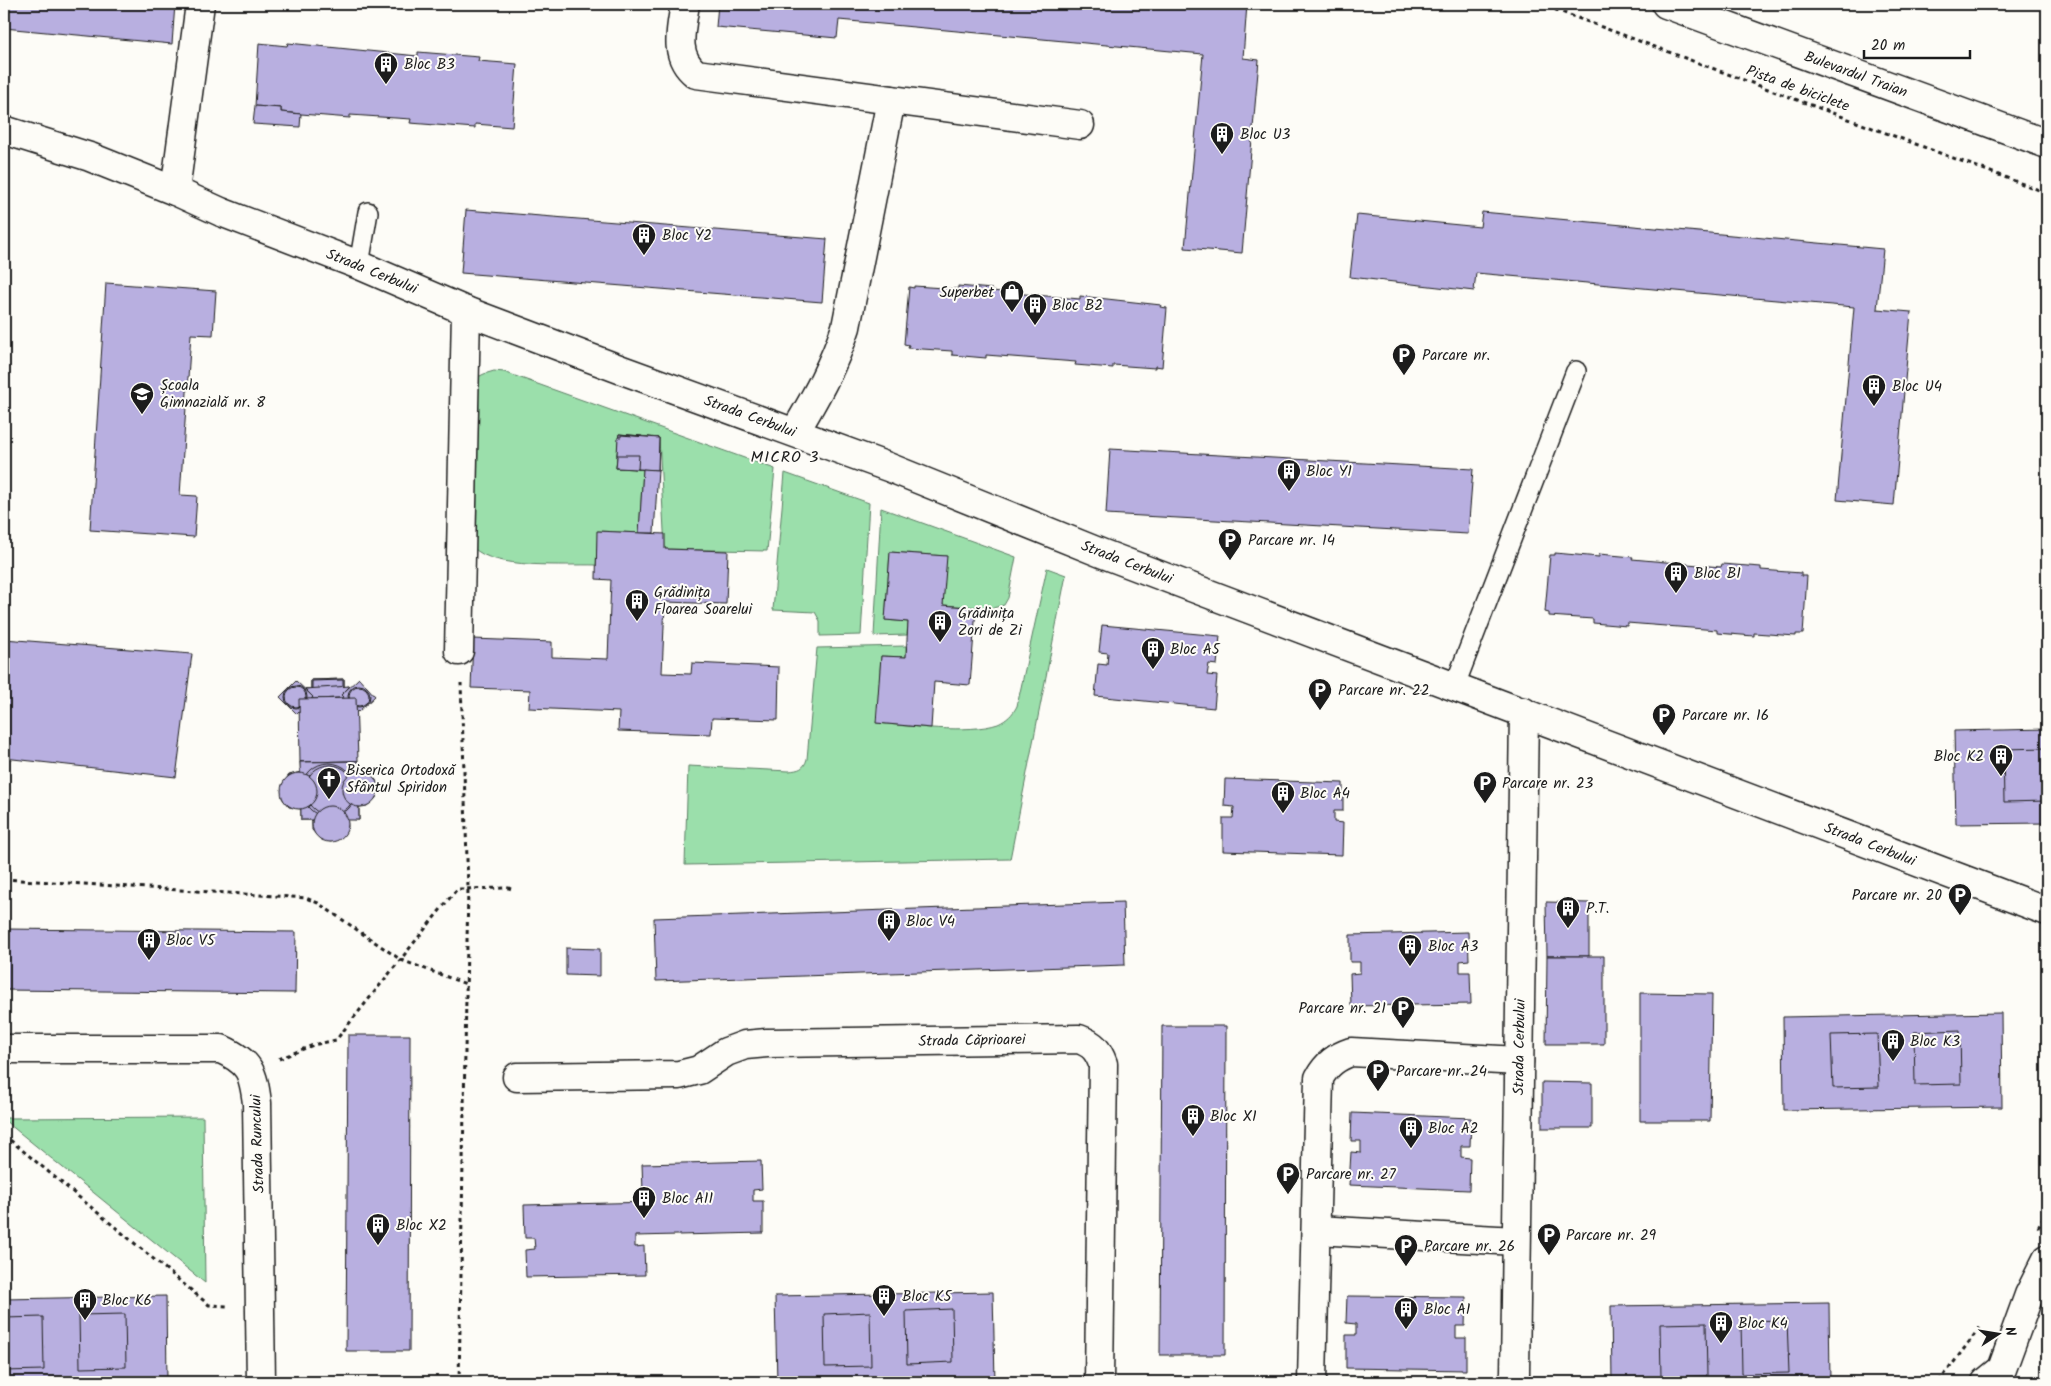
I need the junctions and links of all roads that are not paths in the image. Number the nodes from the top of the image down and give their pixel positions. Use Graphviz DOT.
graph roads {
  1 [pos="200,4"];
  2 [pos="685,4"];
  3 [pos="1666,4"];
  4 [pos="890,100"];
  5 [pos="1080,125"];
  6 [pos="4,130"];
  7 [pos="2047,144"];
  8 [pos="175,191"];
  9 [pos="368,212"];
  10 [pos="359,265"];
  11 [pos="466,310"];
  12 [pos="1576,371"];
  13 [pos="795,432"];
  14 [pos="459,651"];
  15 [pos="1455,685"];
  16 [pos="1524,712"];
  17 [pos="2047,911"];
  18 [pos="4,1049"];
  19 [pos="1519,1061"];
  20 [pos="517,1077"];
  21 [pos="1316,1230"];
  22 [pos="1516,1241"];
  23 [pos="2047,1259"];
  24 [pos="1999,1378"];
  25 [pos="261,1382"];
  26 [pos="1099,1382"];
  27 [pos="1312,1382"];
  28 [pos="1513,1382"];
  1 -- 8 [label="street"];
  2 -- 4 [label="street"];
  3 -- 7 [label="street, Bulevardul Traian"];
  4 -- 5 [label="street"];
  4 -- 13 [label="street"];
  6 -- 8 [label="street, Strada Cerbului"];
  8 -- 10 [label="street, Strada Cerbului"];
  9 -- 10 [label="lane"];
  10 -- 11 [label="street, Strada Cerbului"];
  11 -- 13 [label="street, Strada Cerbului"];
  11 -- 14 [label="street"];
  12 -- 15 [label="lane"];
  13 -- 15 [label="street, Strada Cerbului"];
  15 -- 16 [label="street, Strada Cerbului"];
  16 -- 17 [label="street, Strada Cerbului"];
  16 -- 19 [label="street, Strada Cerbului"];
  18 -- 25 [label="street, Strada Runcului"];
  19 -- 21 [label="street"];
  19 -- 22 [label="street, Strada Cerbului"];
  20 -- 26 [label="street, Strada Căprioarei"];
  21 -- 22 [label="street"];
  21 -- 27 [label="street"];
  22 -- 28 [label="street, Strada Cerbului"];
  23 -- 24 [label="street"];
}
